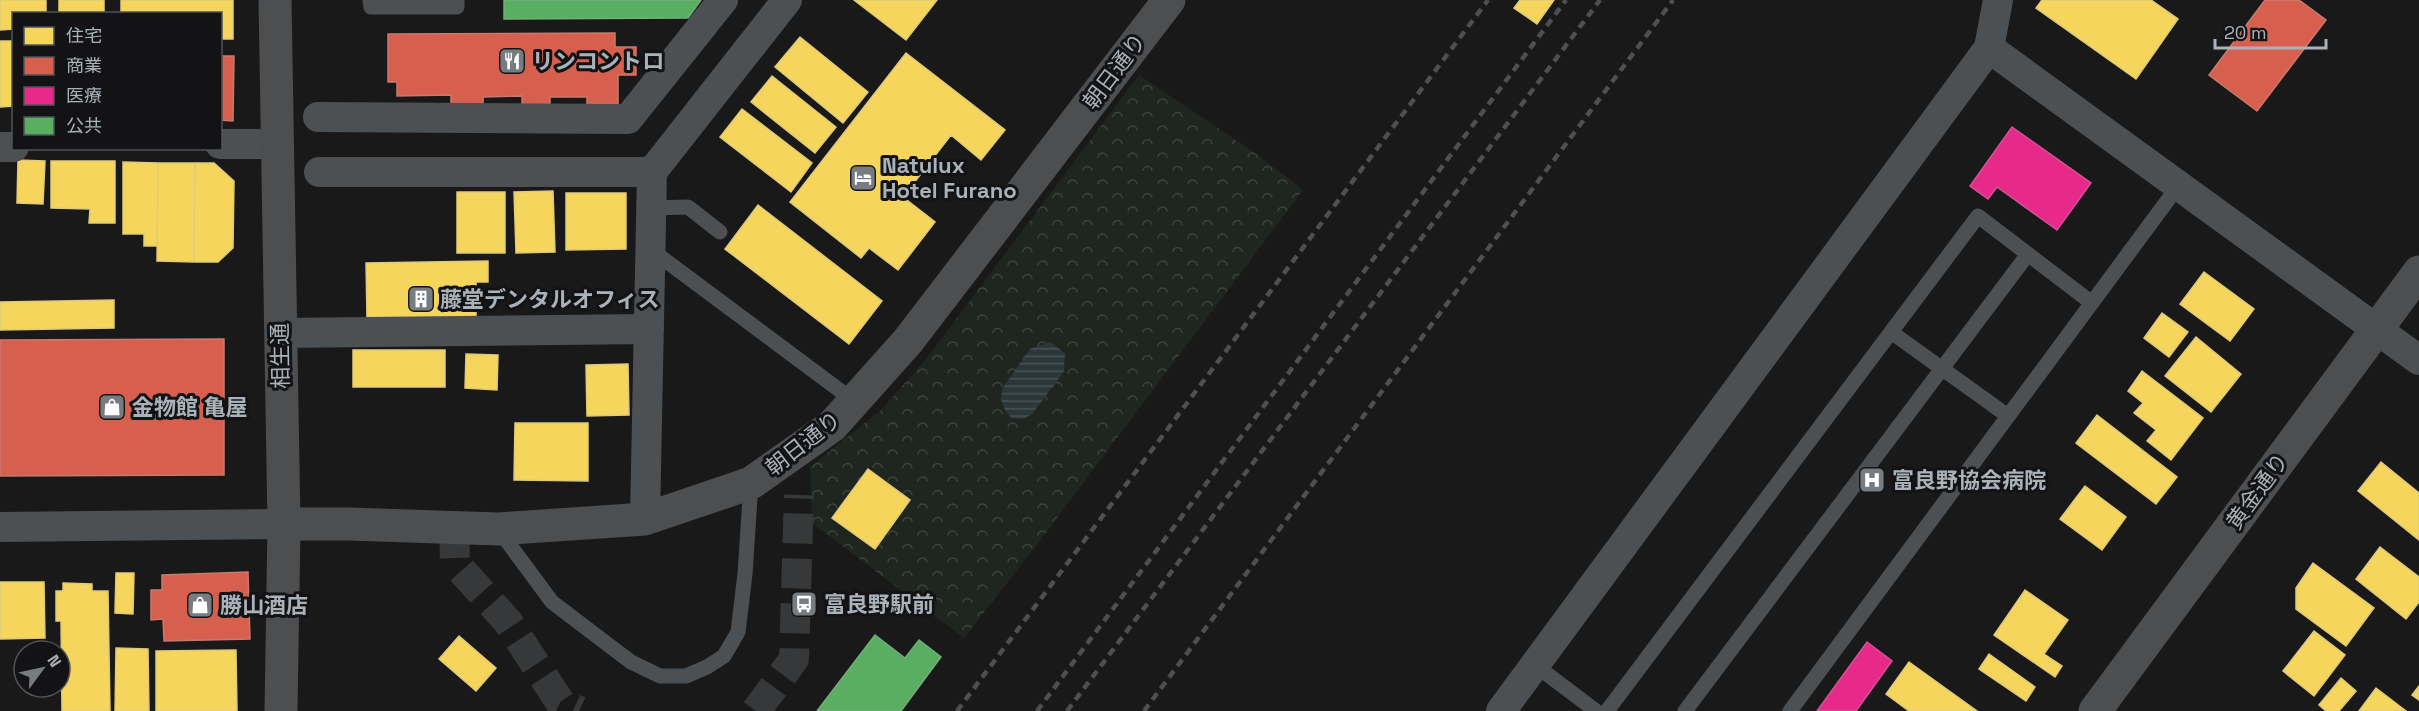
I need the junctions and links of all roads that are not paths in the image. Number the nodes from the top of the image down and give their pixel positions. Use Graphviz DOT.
graph roads {
  1 [pos="275,0"];
  2 [pos="370,0"];
  3 [pos="457,0"];
  4 [pos="723,0"];
  5 [pos="787,0"];
  6 [pos="1168,0"];
  7 [pos="1998,0"];
  8 [pos="1989,48"];
  9 [pos="318,117"];
  10 [pos="222,144"];
  11 [pos="276,144"];
  12 [pos="319,172"];
  13 [pos="652,172"];
  14 [pos="2179,185"];
  15 [pos="651,208"];
  16 [pos="720,232"];
  17 [pos="650,249"];
  18 [pos="2028,254"];
  19 [pos="2419,272"];
  20 [pos="2092,303"];
  21 [pos="2377,328"];
  22 [pos="649,329"];
  23 [pos="1891,332"];
  24 [pos="280,333"];
  25 [pos="2419,360"];
  26 [pos="1941,368"];
  27 [pos="854,401"];
  28 [pos="2008,416"];
  29 [pos="751,483"];
  30 [pos="645,519"];
  31 [pos="284,524"];
  32 [pos="0,527"];
  33 [pos="498,529"];
  34 [pos="1535,665"];
  35 [pos="281,711"];
  36 [pos="1501,711"];
  37 [pos="1596,711"];
  38 [pos="1607,711"];
  39 [pos="1685,711"];
  40 [pos="1790,711"];
  41 [pos="2095,711"];
  1 -- 11 [label="street, 相生通"];
  2 -- 3 [label="lane"];
  4 -- 9 [label="street"];
  5 -- 13 [label="street"];
  6 -- 27 [label="street, 朝日通り"];
  7 -- 8 [label="street"];
  8 -- 14 [label="street"];
  8 -- 34 [label="street"];
  10 -- 11 [label="street"];
  11 -- 24 [label="street, 相生通"];
  12 -- 13 [label="street"];
  13 -- 15 [label="street"];
  14 -- 20 [label="lane"];
  14 -- 21 [label="street"];
  15 -- 16 [label="lane"];
  15 -- 17 [label="street"];
  17 -- 22 [label="street"];
  17 -- 27 [label="lane"];
  18 -- 20 [label="lane"];
  18 -- 23 [label="lane"];
  18 -- 26 [label="lane"];
  19 -- 21 [label="street, 黄金通り"];
  20 -- 28 [label="lane"];
  21 -- 25 [label="street"];
  21 -- 41 [label="street, 黄金通り"];
  22 -- 24 [label="street"];
  22 -- 30 [label="street"];
  23 -- 26 [label="lane"];
  23 -- 38 [label="lane"];
  24 -- 31 [label="street, 相生通"];
  26 -- 28 [label="lane"];
  26 -- 39 [label="lane"];
  27 -- 29 [label="street, 朝日通り"];
  28 -- 40 [label="lane"];
  29 -- 30 [label="street, 朝日通り"];
  29 -- 33 [label="lane"];
  30 -- 33 [label="street, 朝日通り"];
  31 -- 32 [label="street"];
  31 -- 33 [label="street, 朝日通り"];
  31 -- 35 [label="street, 相生通"];
  34 -- 36 [label="street"];
  34 -- 37 [label="lane"];
}
